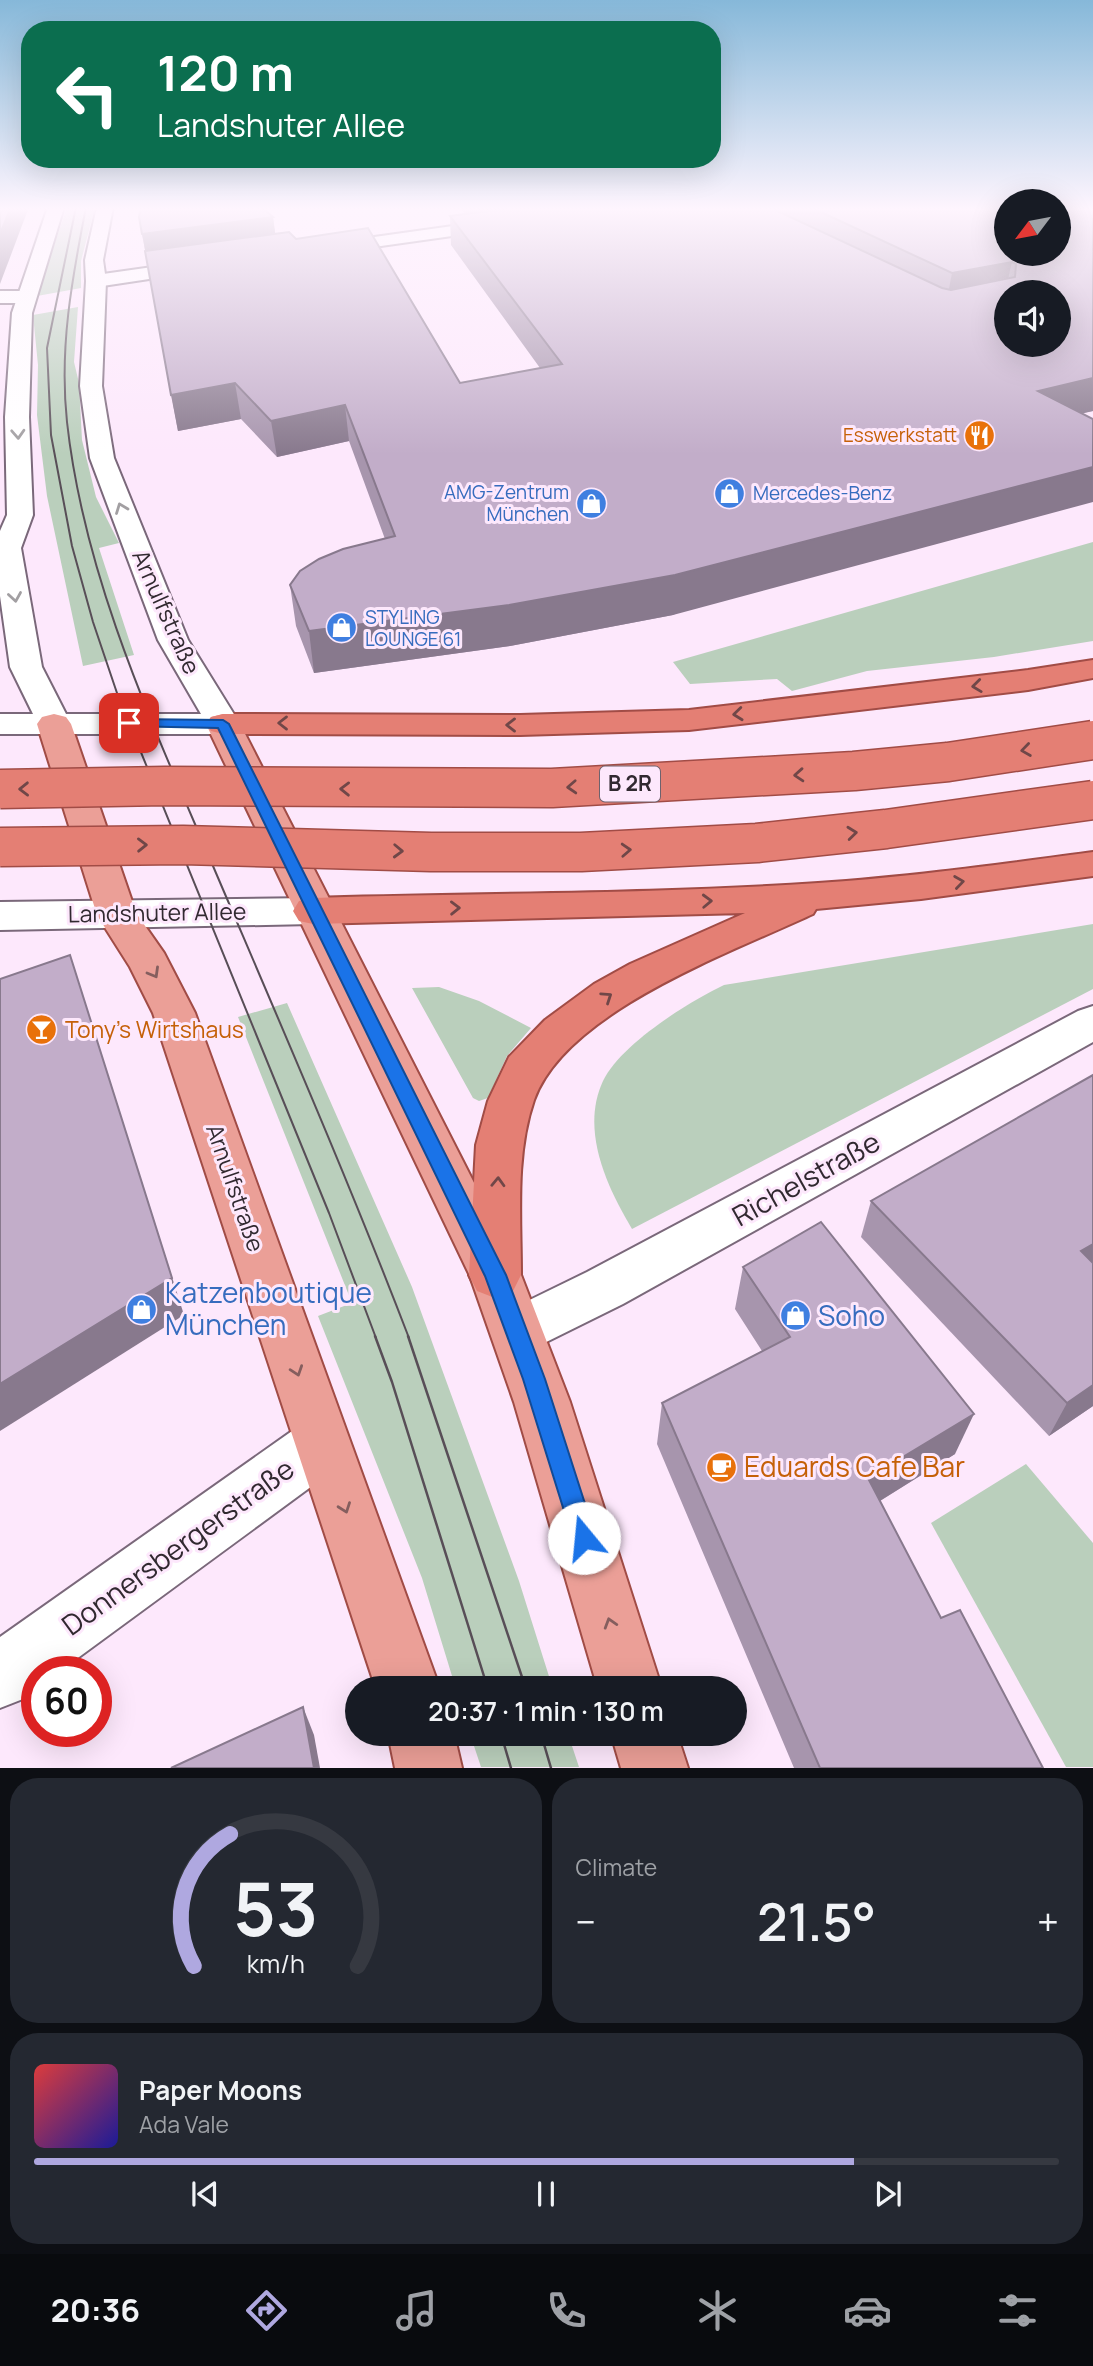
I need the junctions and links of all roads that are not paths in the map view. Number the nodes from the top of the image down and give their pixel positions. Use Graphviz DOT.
graph roads {
  1 [pos="96,290"];
  2 [pos="13,297"];
  3 [pos="1093,669"];
  4 [pos="0,724"];
  5 [pos="54,724"];
  6 [pos="223,724"];
  7 [pos="1093,740"];
  8 [pos="0,789"];
  9 [pos="1093,800"];
  10 [pos="0,847"];
  11 [pos="1093,864"];
  12 [pos="817,896"];
  13 [pos="313,911"];
  14 [pos="117,915"];
  15 [pos="0,916"];
  16 [pos="1093,1023"];
  17 [pos="495,1275"];
  18 [pos="518,1332"];
  19 [pos="322,1444"];
  20 [pos="0,1676"];
  21 [pos="403,1676"];
  22 [pos="626,1676"];
  23 [pos="424,1746"];
  24 [pos="649,1746"];
  25 [pos="429,1768"];
  26 [pos="655,1768"];
  6 -- 1 [label="main road, Arnulfstraße, one-way"];
  2 -- 5 [label="main road, Arnulfstraße, one-way"];
  3 -- 6 [label="highway, one-way"];
  4 -- 5 [label="main road"];
  5 -- 6 [label="main road"];
  5 -- 14 [label="main road, Arnulfstraße"];
  6 -- 13 [label="main road, Arnulfstraße"];
  7 -- 8 [label="highway, B 2R, one-way, bridge"];
  10 -- 9 [label="highway, one-way, bridge"];
  12 -- 11 [label="highway, one-way"];
  13 -- 12 [label="highway, one-way"];
  17 -- 12 [label="highway, one-way"];
  13 -- 14 [label="main road, Landshuter Allee"];
  13 -- 17 [label="main road, Arnulfstraße"];
  14 -- 15 [label="main road, Landshuter Allee"];
  14 -- 19 [label="main road, Arnulfstraße, one-way"];
  16 -- 18 [label="main road, Richelstraße"];
  17 -- 18 [label="main road, Arnulfstraße"];
  22 -- 18 [label="main road, Arnulfstraße, one-way"];
  19 -- 20 [label="main road, Donnersbergerstraße"];
  19 -- 21 [label="main road, Arnulfstraße, one-way"];
  23 -- 25 [label="main road"];
  24 -- 26 [label="main road"];
}
